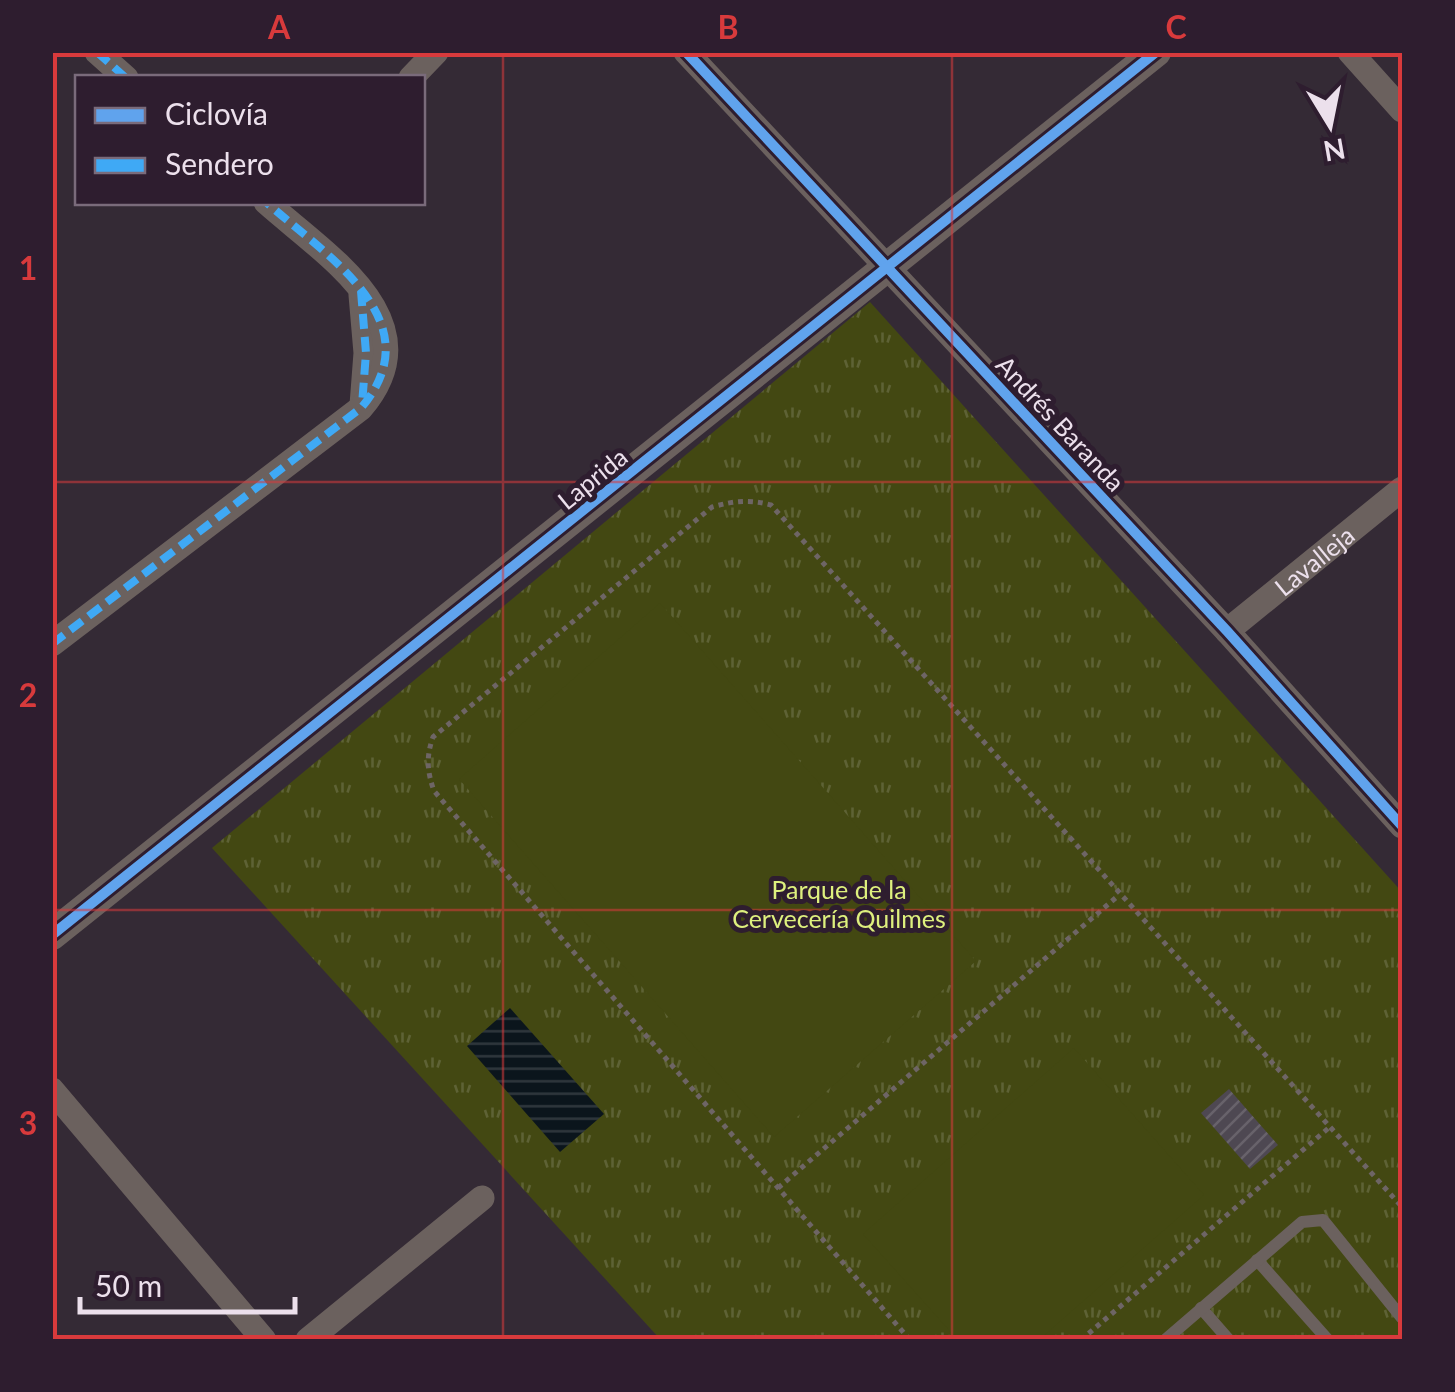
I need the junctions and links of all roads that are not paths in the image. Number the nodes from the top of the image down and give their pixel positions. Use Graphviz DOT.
graph roads {
  1 [pos="98,52"];
  2 [pos="436,52"];
  3 [pos="686,52"];
  4 [pos="1156,52"];
  5 [pos="1350,52"];
  6 [pos="123,75"];
  7 [pos="414,75"];
  8 [pos="1402,110"];
  9 [pos="269,205"];
  10 [pos="888,266"];
  11 [pos="1402,490"];
  12 [pos="1227,631"];
  13 [pos="52,644"];
  14 [pos="1402,826"];
  15 [pos="52,935"];
  16 [pos="52,1090"];
  17 [pos="482,1198"];
  18 [pos="1257,1260"];
  19 [pos="1201,1308"];
  20 [pos="1402,1318"];
  21 [pos="264,1340"];
  22 [pos="308,1340"];
  23 [pos="1164,1340"];
  24 [pos="1229,1340"];
  25 [pos="1328,1340"];
  1 -- 6 [label="street"];
  2 -- 7 [label="street"];
  3 -- 10 [label="street, Andrés Baranda"];
  4 -- 10 [label="street, Laprida"];
  5 -- 8 [label="street"];
  9 -- 13 [label="street"];
  10 -- 12 [label="street, Andrés Baranda"];
  10 -- 15 [label="street, Laprida"];
  11 -- 12 [label="street, Lavalleja"];
  12 -- 14 [label="street, Andrés Baranda"];
  16 -- 21 [label="street"];
  17 -- 22 [label="street"];
  18 -- 19 [label="lane"];
  18 -- 20 [label="lane"];
  18 -- 25 [label="lane"];
  19 -- 23 [label="lane"];
  19 -- 24 [label="lane"];
}
